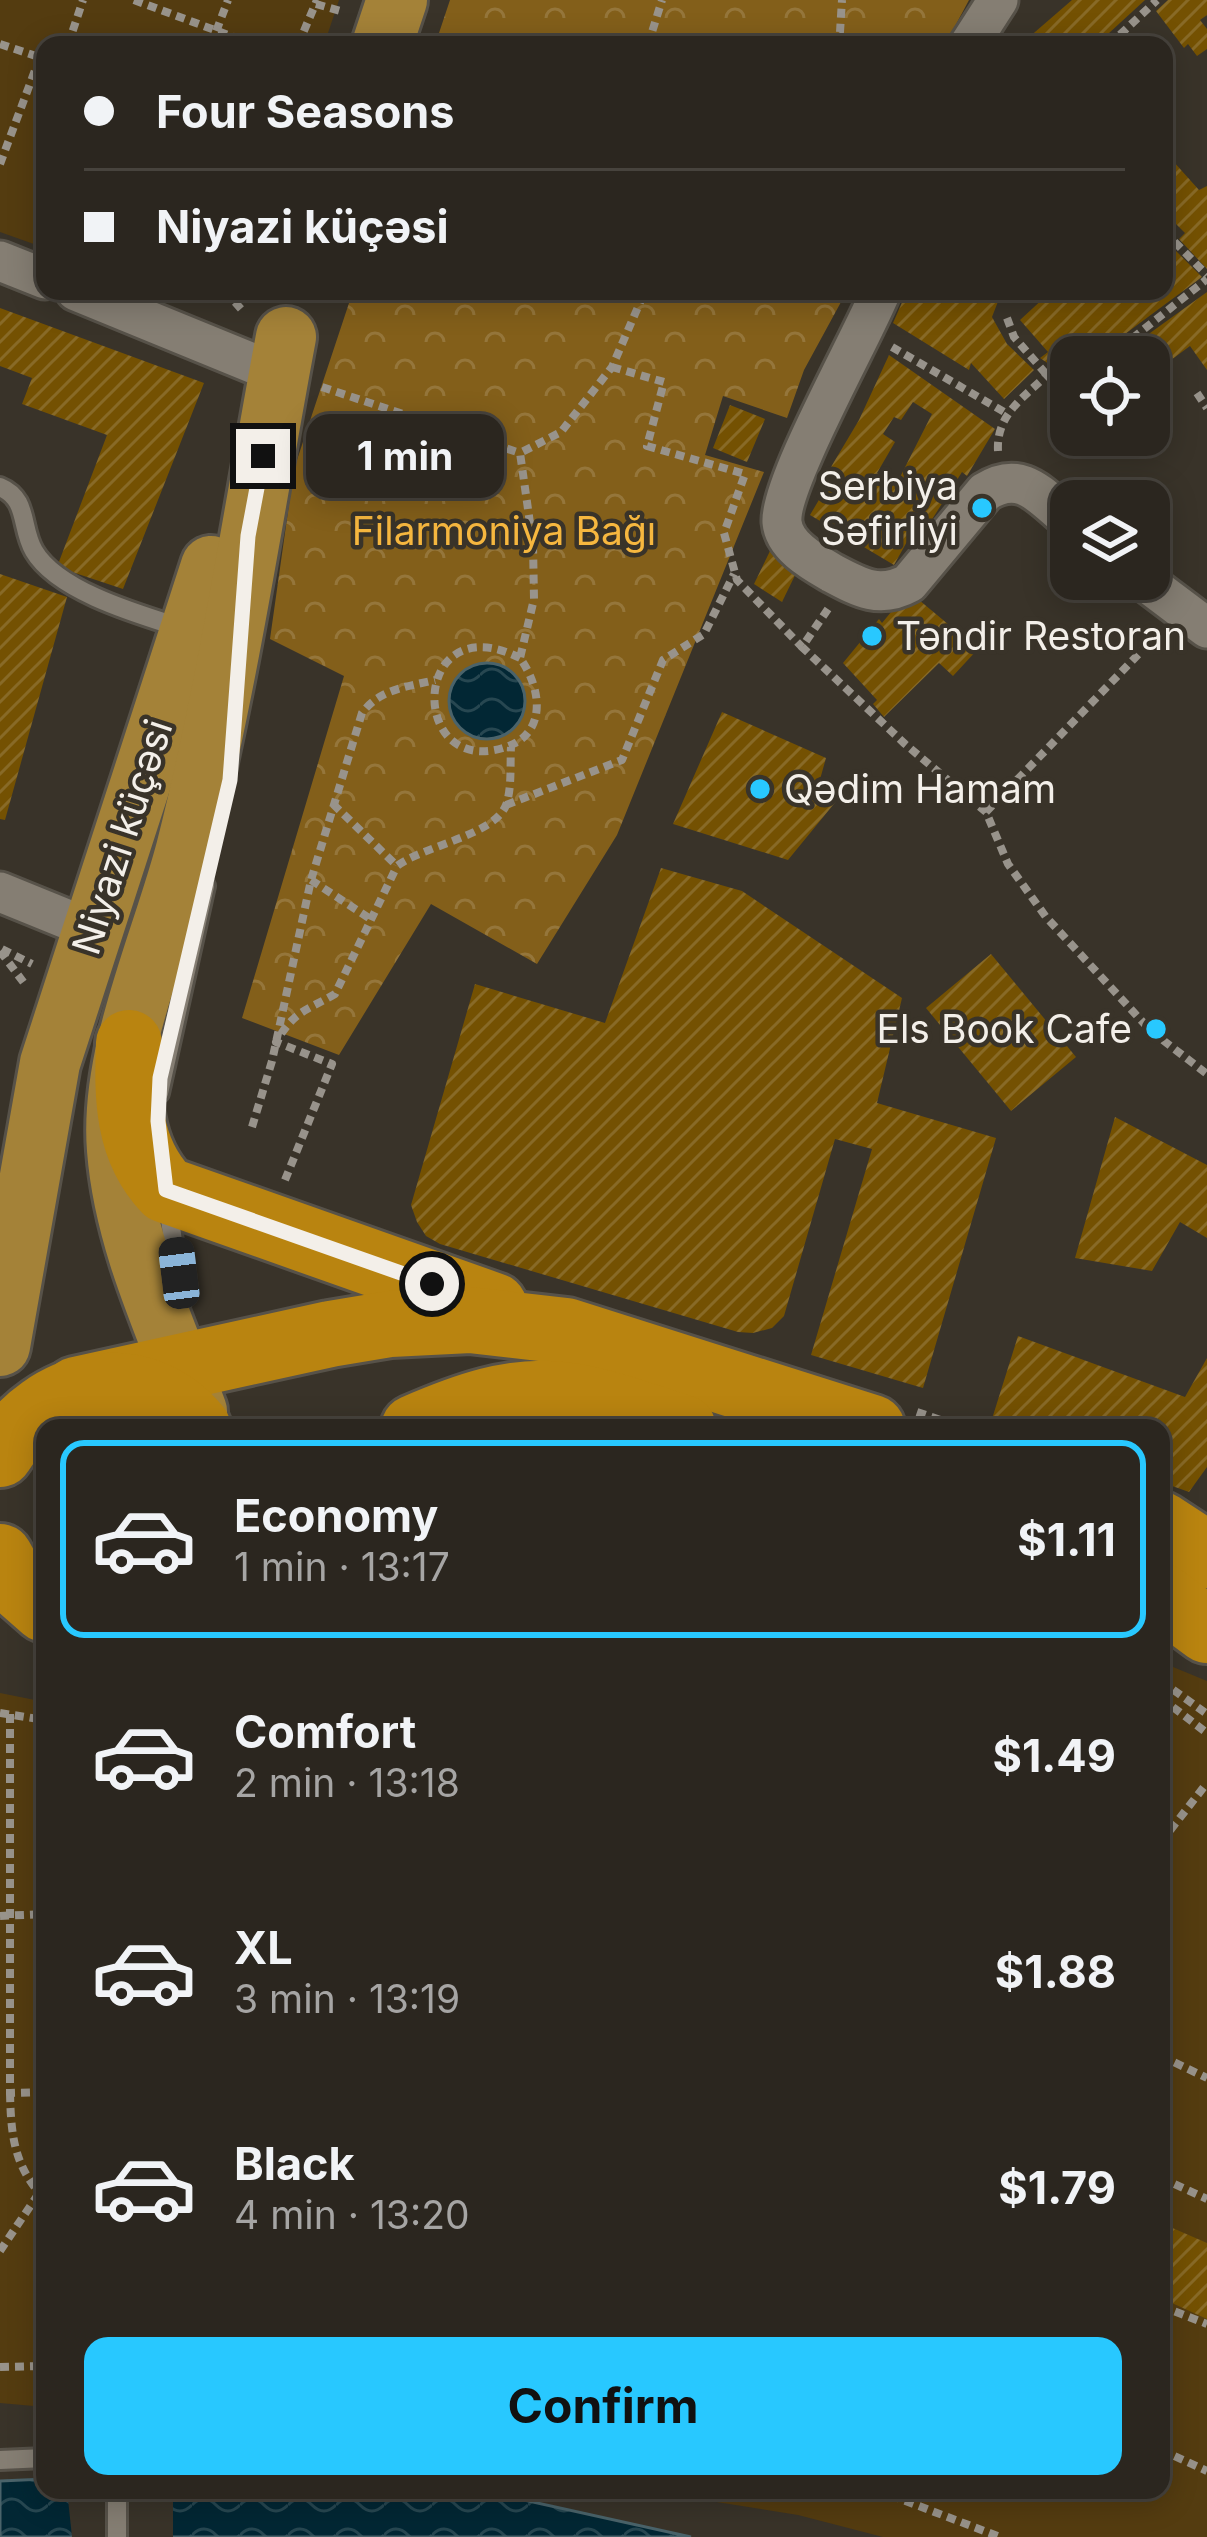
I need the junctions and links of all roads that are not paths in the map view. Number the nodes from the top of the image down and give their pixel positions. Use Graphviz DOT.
graph roads {
  1 [pos="998,0"];
  2 [pos="975,36"];
  3 [pos="0,260"];
  4 [pos="36,275"];
  5 [pos="115,300"];
  6 [pos="877,300"];
  7 [pos="285,339"];
  8 [pos="0,487"];
  9 [pos="1050,504"];
  10 [pos="248,536"];
  11 [pos="1169,600"];
  12 [pos="1194,619"];
  13 [pos="189,631"];
  14 [pos="234,736"];
  15 [pos="208,872"];
  16 [pos="0,892"];
  17 [pos="92,929"];
  18 [pos="130,1043"];
  19 [pos="50,1063"];
  20 [pos="161,1151"];
  21 [pos="0,1211"];
  22 [pos="566,1330"];
  23 [pos="0,1346"];
  24 [pos="180,1366"];
  25 [pos="43,1398"];
  26 [pos="190,1419"];
  27 [pos="198,1419"];
  28 [pos="435,1419"];
  29 [pos="655,1419"];
  30 [pos="844,1419"];
  31 [pos="0,1454"];
  32 [pos="1170,1531"];
  33 [pos="1207,1555"];
  34 [pos="0,1557"];
  35 [pos="36,1601"];
  36 [pos="1170,1603"];
  37 [pos="0,1612"];
  38 [pos="36,1620"];
  39 [pos="1207,1630"];
  40 [pos="36,2458"];
  41 [pos="0,2460"];
  42 [pos="117,2499"];
  43 [pos="117,2537"];
  1 -- 2 [label="street"];
  3 -- 4 [label="street"];
  5 -- 7 [label="street"];
  6 -- 9 [label="street"];
  7 -- 10 [label="main road, Niyazi küçəsi"];
  7 -- 13 [label="main road, Niyazi küçəsi"];
  8 -- 13 [label="lane"];
  10 -- 14 [label="lane"];
  10 -- 18 [label="main road, Niyazi küçəsi"];
  11 -- 12 [label="street"];
  13 -- 17 [label="main road, Niyazi küçəsi"];
  15 -- 20 [label="lane"];
  16 -- 17 [label="street"];
  17 -- 19 [label="main road, Niyazi küçəsi"];
  18 -- 20 [label="highway"];
  18 -- 24 [label="main road, Niyazi küçəsi"];
  19 -- 21 [label="main road"];
  19 -- 23 [label="main road, Niyazi küçəsi"];
  20 -- 22 [label="highway"];
  20 -- 24 [label="lane"];
  22 -- 24 [label="highway"];
  22 -- 30 [label="highway"];
  24 -- 25 [label="highway"];
  24 -- 27 [label="main road, Niyazi küçəsi"];
  25 -- 26 [label="highway"];
  25 -- 31 [label="highway"];
  28 -- 29 [label="highway"];
  32 -- 33 [label="highway"];
  34 -- 35 [label="highway"];
  36 -- 39 [label="highway"];
  37 -- 38 [label="highway"];
  40 -- 41 [label="lane"];
  42 -- 43 [label="lane"];
}
